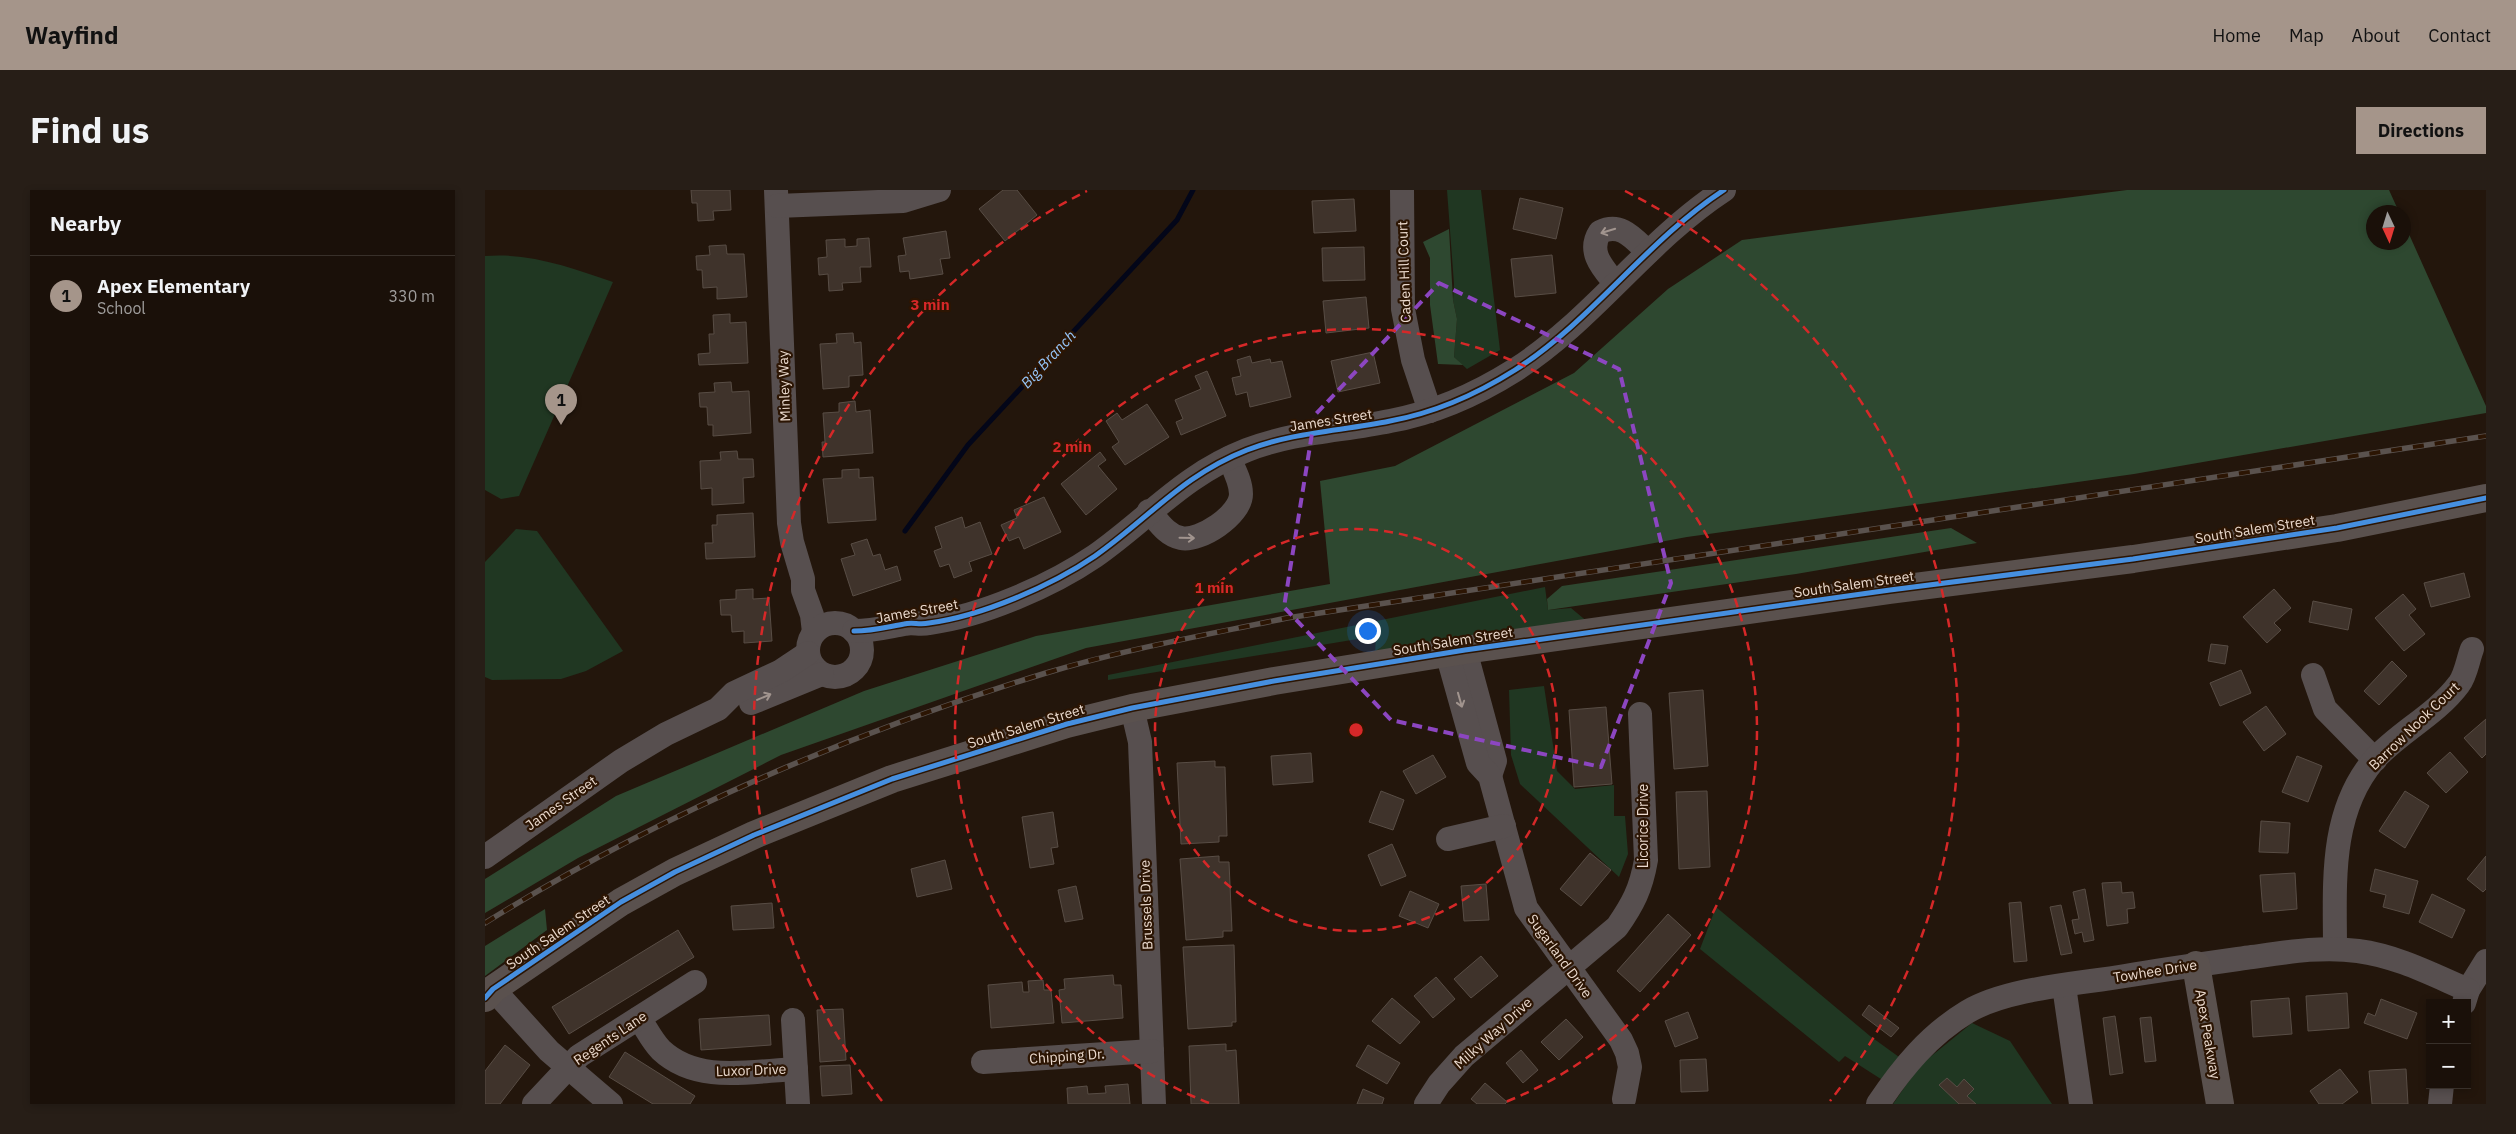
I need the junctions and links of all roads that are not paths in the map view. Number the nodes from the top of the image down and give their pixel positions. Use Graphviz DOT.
graph roads {
  1 [pos="939,190"];
  2 [pos="1402,190"];
  3 [pos="1724,190"];
  4 [pos="776,198"];
  5 [pos="1648,252"];
  6 [pos="1615,284"];
  7 [pos="1430,410"];
  8 [pos="1229,458"];
  9 [pos="2486,498"];
  10 [pos="1149,511"];
  11 [pos="803,579"];
  12 [pos="928,624"];
  13 [pos="845,627"];
  14 [pos="811,643"];
  15 [pos="2472,649"];
  16 [pos="1456,652"];
  17 [pos="861,656"];
  18 [pos="822,674"];
  19 [pos="2313,675"];
  20 [pos="1132,708"];
  21 [pos="718,709"];
  22 [pos="1640,714"];
  23 [pos="2375,760"];
  24 [pos="1504,826"];
  25 [pos="1447,839"];
  26 [pos="485,856"];
  27 [pos="2335,949"];
  28 [pos="2486,961"];
  29 [pos="2197,965"];
  30 [pos="1567,968"];
  31 [pos="695,982"];
  32 [pos="2064,986"];
  33 [pos="489,993"];
  34 [pos="2466,996"];
  35 [pos="639,1018"];
  36 [pos="793,1020"];
  37 [pos="1152,1051"];
  38 [pos="983,1062"];
  39 [pos="567,1067"];
  40 [pos="796,1068"];
  41 [pos="2442,1089"];
  42 [pos="1624,1099"];
  43 [pos="534,1104"];
  44 [pos="611,1104"];
  45 [pos="798,1104"];
  46 [pos="1154,1104"];
  47 [pos="1426,1104"];
  48 [pos="1878,1104"];
  49 [pos="2081,1104"];
  50 [pos="2221,1104"];
  51 [pos="2440,1104"];
  1 -- 4 [label="street"];
  2 -- 7 [label="street, Caden Hill Court"];
  3 -- 5 [label="street, James Street"];
  4 -- 11 [label="street, Minley Way"];
  5 -- 6 [label="street, James Street"];
  5 -- 6 [label="street, one-way"];
  6 -- 7 [label="street, James Street"];
  7 -- 8 [label="street, James Street"];
  8 -- 10 [label="street, James Street"];
  10 -- 8 [label="street, one-way"];
  9 -- 16 [label="main road, South Salem Street"];
  10 -- 12 [label="street, James Street"];
  11 -- 13 [label="street, Minley Way"];
  11 -- 14 [label="street, Minley Way"];
  12 -- 13 [label="street, James Street"];
  12 -- 17 [label="street, James Street"];
  13 -- 14 [label="street"];
  13 -- 17 [label="street"];
  14 -- 18 [label="street"];
  14 -- 21 [label="street, James Street"];
  15 -- 23 [label="street, Barrow Nook Court"];
  16 -- 20 [label="main road, South Salem Street"];
  16 -- 24 [label="street, Sugarland Drive"];
  17 -- 18 [label="street"];
  21 -- 18 [label="street, James Street, one-way"];
  19 -- 23 [label="street"];
  20 -- 33 [label="main road, South Salem Street"];
  20 -- 37 [label="street, Brussels Drive"];
  21 -- 26 [label="street, James Street"];
  22 -- 30 [label="street, Licorice Drive"];
  23 -- 27 [label="street, Barrow Nook Court"];
  24 -- 25 [label="street"];
  24 -- 30 [label="street, Sugarland Drive"];
  27 -- 29 [label="street, Towhee Drive"];
  27 -- 34 [label="street, Towhee Drive"];
  28 -- 34 [label="street"];
  29 -- 32 [label="street, Towhee Drive"];
  29 -- 50 [label="main road, Apex Peakway"];
  30 -- 42 [label="street, Sugarland Drive"];
  30 -- 47 [label="street, Milky Way Drive"];
  31 -- 35 [label="street, Regents Lane"];
  32 -- 48 [label="street, Towhee Drive"];
  32 -- 49 [label="street"];
  33 -- 39 [label="street"];
  35 -- 39 [label="street, Regents Lane"];
  35 -- 40 [label="street, Luxor Drive"];
  36 -- 40 [label="street"];
  37 -- 38 [label="street, Chipping Dr."];
  37 -- 46 [label="street, Brussels Drive"];
  39 -- 43 [label="street, Regents Lane"];
  39 -- 44 [label="street"];
  40 -- 45 [label="street"];
  41 -- 51 [label="street"];
}
